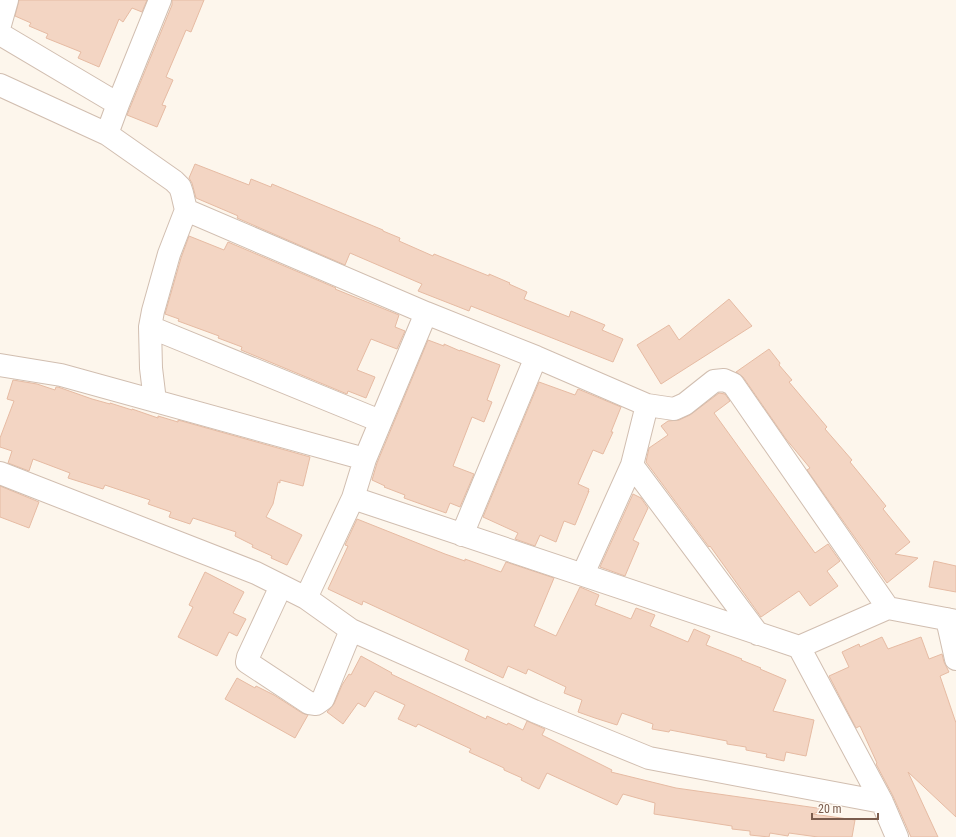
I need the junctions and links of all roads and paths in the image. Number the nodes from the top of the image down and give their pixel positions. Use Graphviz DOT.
graph roads {
  1 [pos="7,0"];
  2 [pos="160,0"];
  3 [pos="0,25"];
  4 [pos="0,34"];
  5 [pos="0,85"];
  6 [pos="118,104"];
  7 [pos="107,134"];
  8 [pos="186,210"];
  9 [pos="426,313"];
  10 [pos="150,327"];
  11 [pos="536,357"];
  12 [pos="1,368"];
  13 [pos="156,401"];
  14 [pos="647,405"];
  15 [pos="380,422"];
  16 [pos="364,459"];
  17 [pos="632,465"];
  18 [pos="0,472"];
  19 [pos="353,498"];
  20 [pos="462,535"];
  21 [pos="583,574"];
  22 [pos="282,586"];
  23 [pos="306,598"];
  24 [pos="888,608"];
  25 [pos="951,620"];
  26 [pos="351,630"];
  27 [pos="758,634"];
  28 [pos="799,647"];
  29 [pos="956,659"];
  30 [pos="882,802"];
  31 [pos="897,837"];
  1 -- 3 [label="street"];
  2 -- 6 [label="street"];
  4 -- 6 [label="street"];
  5 -- 7 [label="street"];
  6 -- 7 [label="street"];
  7 -- 8 [label="street"];
  8 -- 9 [label="street"];
  8 -- 10 [label="street"];
  9 -- 11 [label="street"];
  9 -- 15 [label="street"];
  10 -- 13 [label="street"];
  10 -- 15 [label="street"];
  11 -- 14 [label="street"];
  11 -- 20 [label="street"];
  12 -- 13 [label="street"];
  13 -- 16 [label="street"];
  14 -- 17 [label="street"];
  14 -- 24 [label="street"];
  15 -- 16 [label="street"];
  16 -- 19 [label="street"];
  17 -- 21 [label="street"];
  17 -- 27 [label="street"];
  18 -- 22 [label="street"];
  19 -- 20 [label="street"];
  19 -- 23 [label="street"];
  20 -- 21 [label="street"];
  21 -- 27 [label="street"];
  22 -- 23 [label="street"];
  22 -- 26 [label="street"];
  23 -- 26 [label="street"];
  24 -- 25 [label="street"];
  24 -- 28 [label="street"];
  25 -- 29 [label="street"];
  26 -- 30 [label="street"];
  27 -- 28 [label="street"];
  28 -- 30 [label="street"];
  30 -- 31 [label="street"];
}
